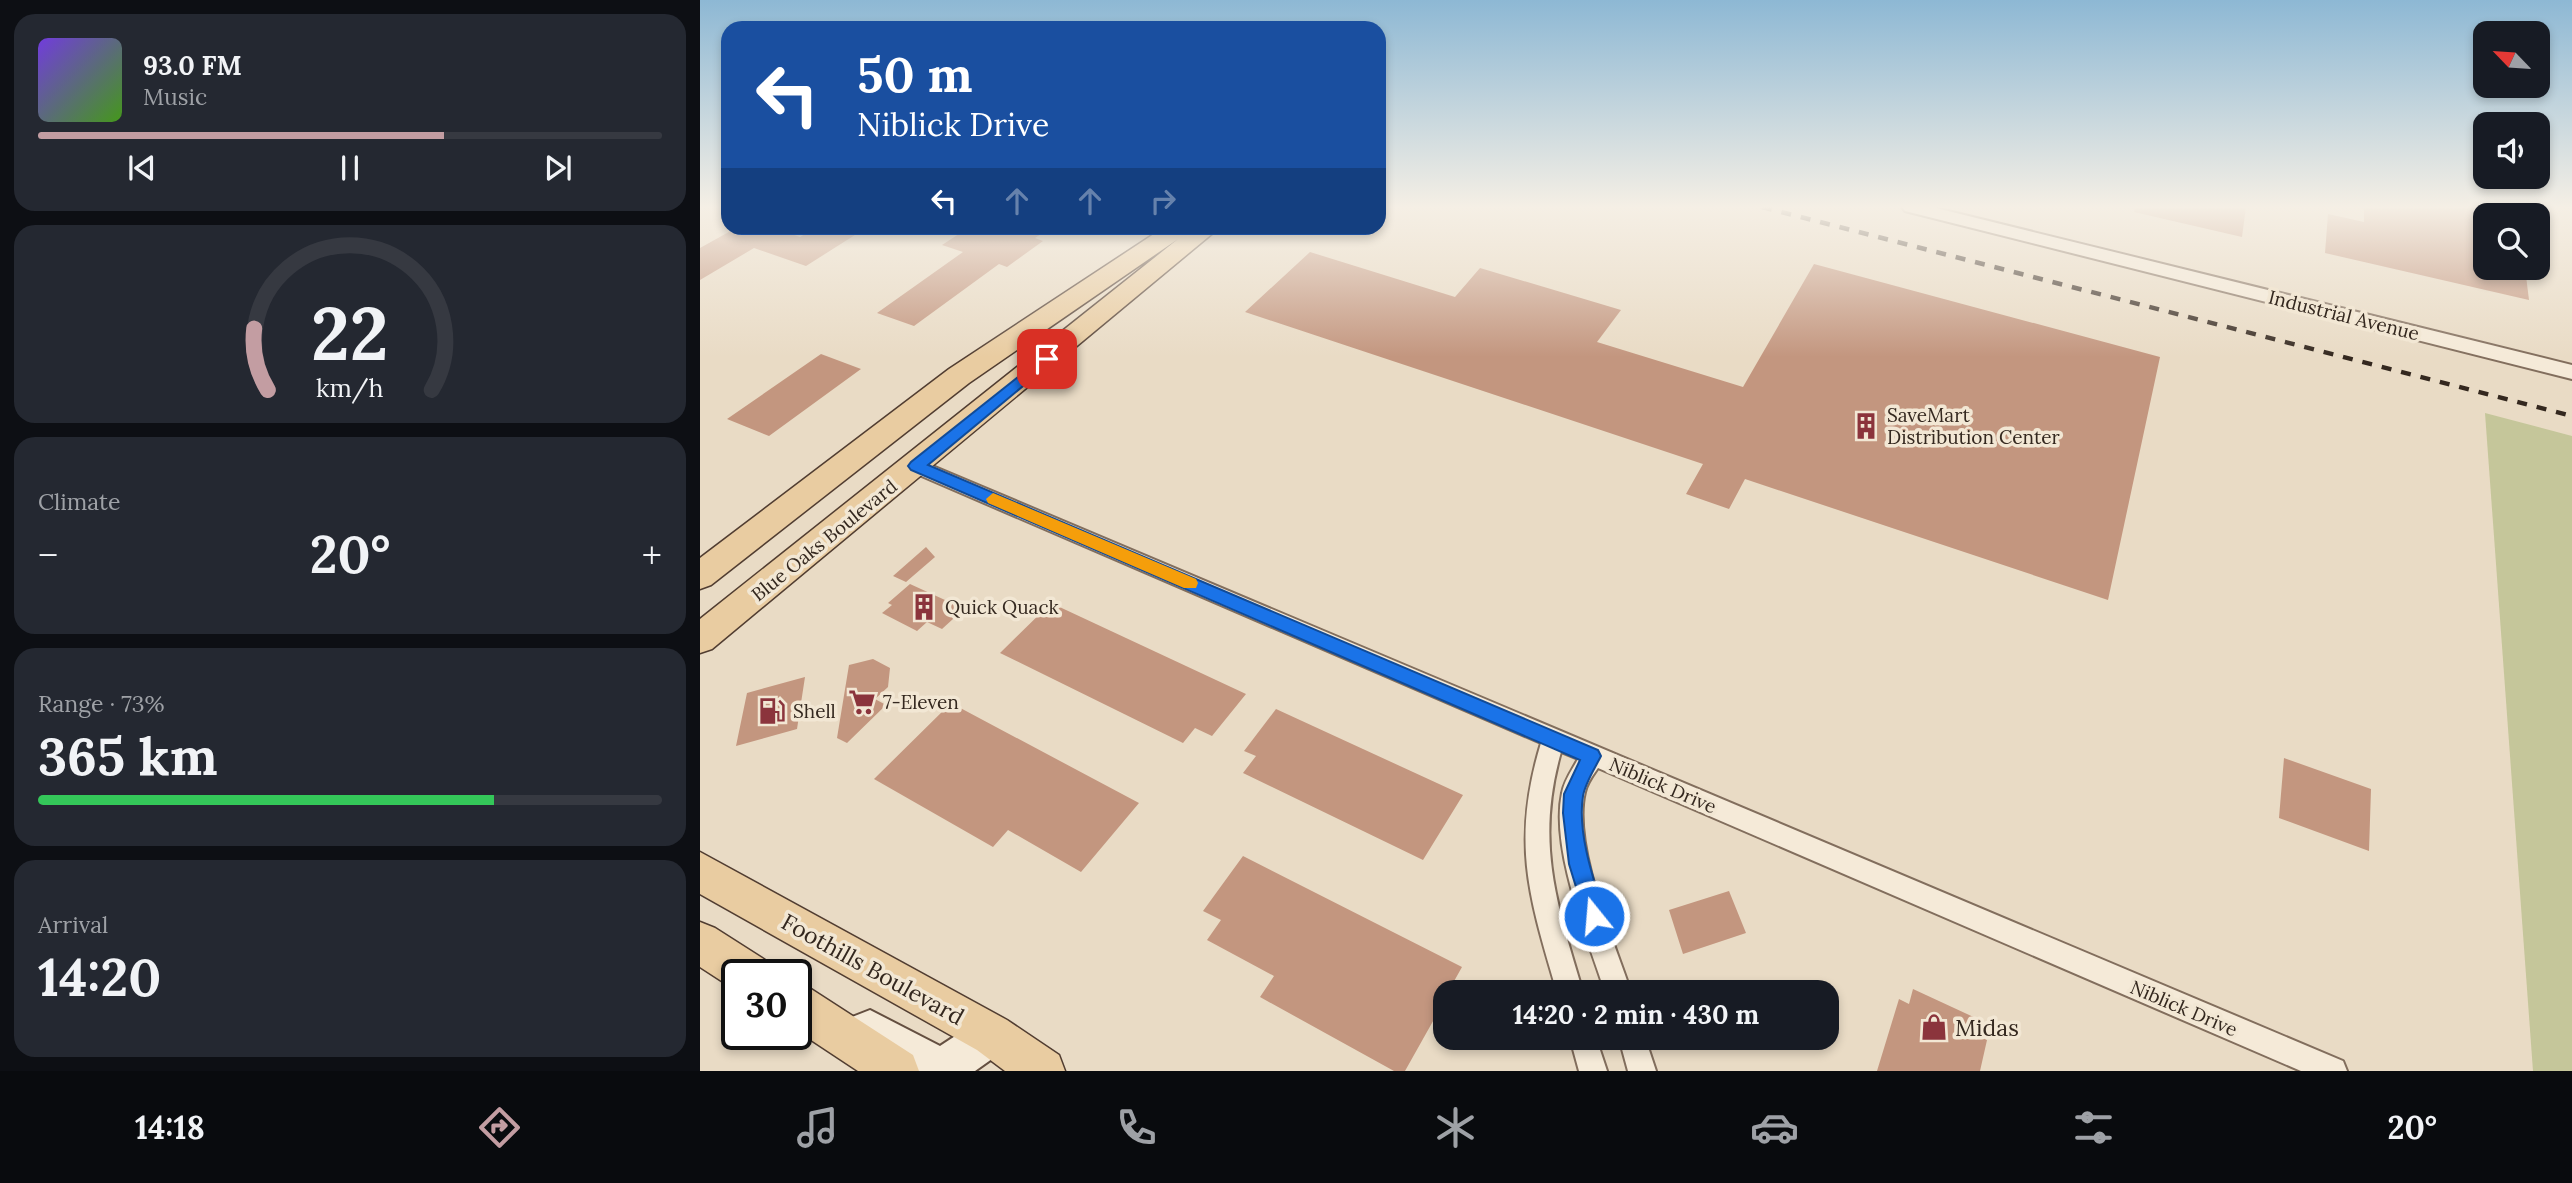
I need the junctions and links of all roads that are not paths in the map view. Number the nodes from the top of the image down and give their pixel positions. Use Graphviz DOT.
graph roads {
  1 [pos="1135,257"];
  2 [pos="1172,257"];
  3 [pos="2111,257"];
  4 [pos="1086,288"];
  5 [pos="2572,372"];
  6 [pos="916,466"];
  7 [pos="700,576"];
  8 [pos="700,639"];
  9 [pos="1553,739"];
  10 [pos="1592,756"];
  11 [pos="700,872"];
  12 [pos="700,943"];
  13 [pos="725,959"];
  14 [pos="1567,980"];
  15 [pos="1614,980"];
  16 [pos="812,1014"];
  17 [pos="992,1035"];
  18 [pos="849,1038"];
  19 [pos="1587,1050"];
  20 [pos="1636,1050"];
  21 [pos="897,1071"];
  22 [pos="1043,1071"];
  23 [pos="1593,1071"];
  24 [pos="1642,1071"];
  25 [pos="2333,1071"];
  1 -- 4 [label="main road"];
  2 -- 6 [label="main road, Blue Oaks Boulevard"];
  3 -- 5 [label="street, Industrial Avenue"];
  4 -- 6 [label="main road"];
  4 -- 7 [label="main road"];
  6 -- 8 [label="main road, Blue Oaks Boulevard"];
  6 -- 9 [label="street, Niblick Drive"];
  9 -- 10 [label="street, Niblick Drive"];
  9 -- 14 [label="street"];
  10 -- 15 [label="street"];
  10 -- 25 [label="street, Niblick Drive"];
  11 -- 17 [label="main road, Foothills Boulevard"];
  12 -- 13 [label="main road"];
  16 -- 18 [label="main road"];
  17 -- 18 [label="main road"];
  17 -- 22 [label="main road, Foothills Boulevard"];
  18 -- 21 [label="main road"];
  19 -- 23 [label="street"];
  20 -- 24 [label="street"];
}
